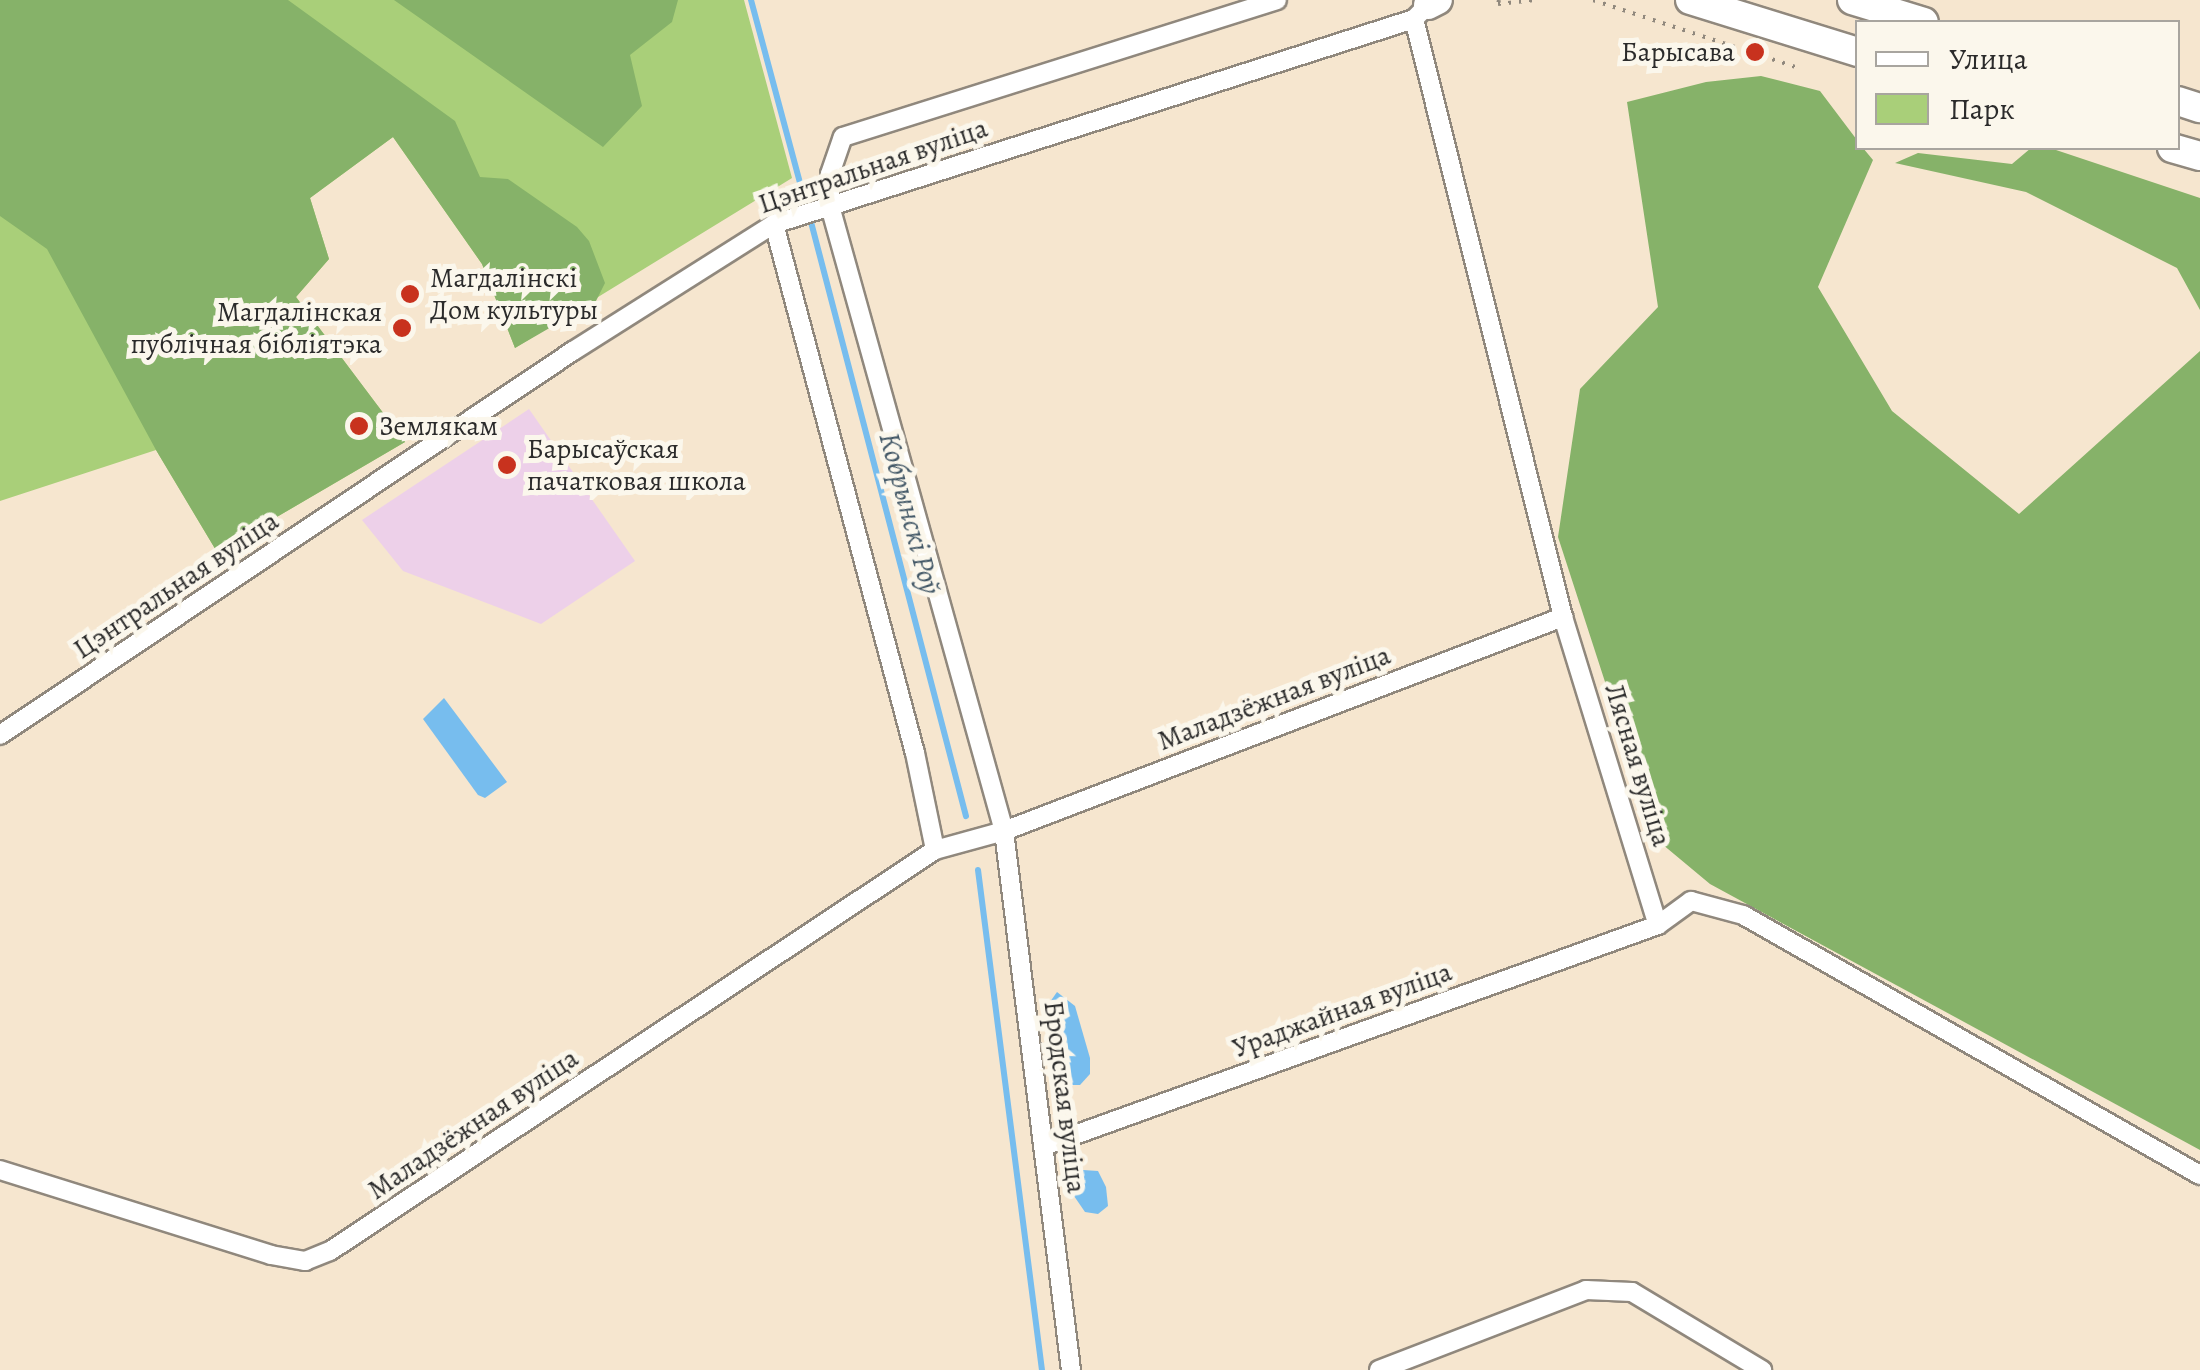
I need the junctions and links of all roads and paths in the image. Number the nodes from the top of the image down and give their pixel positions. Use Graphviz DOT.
graph roads {
  1 [pos="1277,0"];
  2 [pos="1499,0"];
  3 [pos="1534,0"];
  4 [pos="1594,0"];
  5 [pos="1690,0"];
  6 [pos="1852,0"];
  7 [pos="1428,6"];
  8 [pos="1917,20"];
  9 [pos="1855,51"];
  10 [pos="1802,69"];
  11 [pos="830,206"];
  12 [pos="774,224"];
  13 [pos="1563,617"];
  14 [pos="0,735"];
  15 [pos="1004,831"];
  16 [pos="935,850"];
  17 [pos="1658,925"];
  18 [pos="1044,1146"];
  19 [pos="0,1170"];
  20 [pos="2200,1175"];
  21 [pos="1071,1370"];
  22 [pos="1379,1370"];
  23 [pos="1762,1370"];
  1 -- 11 [label="street"];
  2 -- 3 [label="path"];
  4 -- 10 [label="path"];
  5 -- 9 [label="highway"];
  6 -- 8 [label="highway"];
  7 -- 11 [label="street, Цэнтральная вуліца"];
  7 -- 13 [label="street, Лясная вуліца"];
  11 -- 12 [label="street, Цэнтральная вуліца"];
  11 -- 15 [label="street"];
  12 -- 14 [label="street, Цэнтральная вуліца"];
  12 -- 16 [label="street"];
  13 -- 15 [label="street, Маладзёжная вуліца"];
  13 -- 17 [label="street, Лясная вуліца"];
  15 -- 16 [label="street, Маладзёжная вуліца"];
  15 -- 18 [label="street, Бродская вуліца"];
  16 -- 19 [label="street, Маладзёжная вуліца"];
  17 -- 18 [label="street, Ураджайная вуліца"];
  17 -- 20 [label="street"];
  18 -- 21 [label="street, Бродская вуліца"];
  22 -- 23 [label="street"];
}
